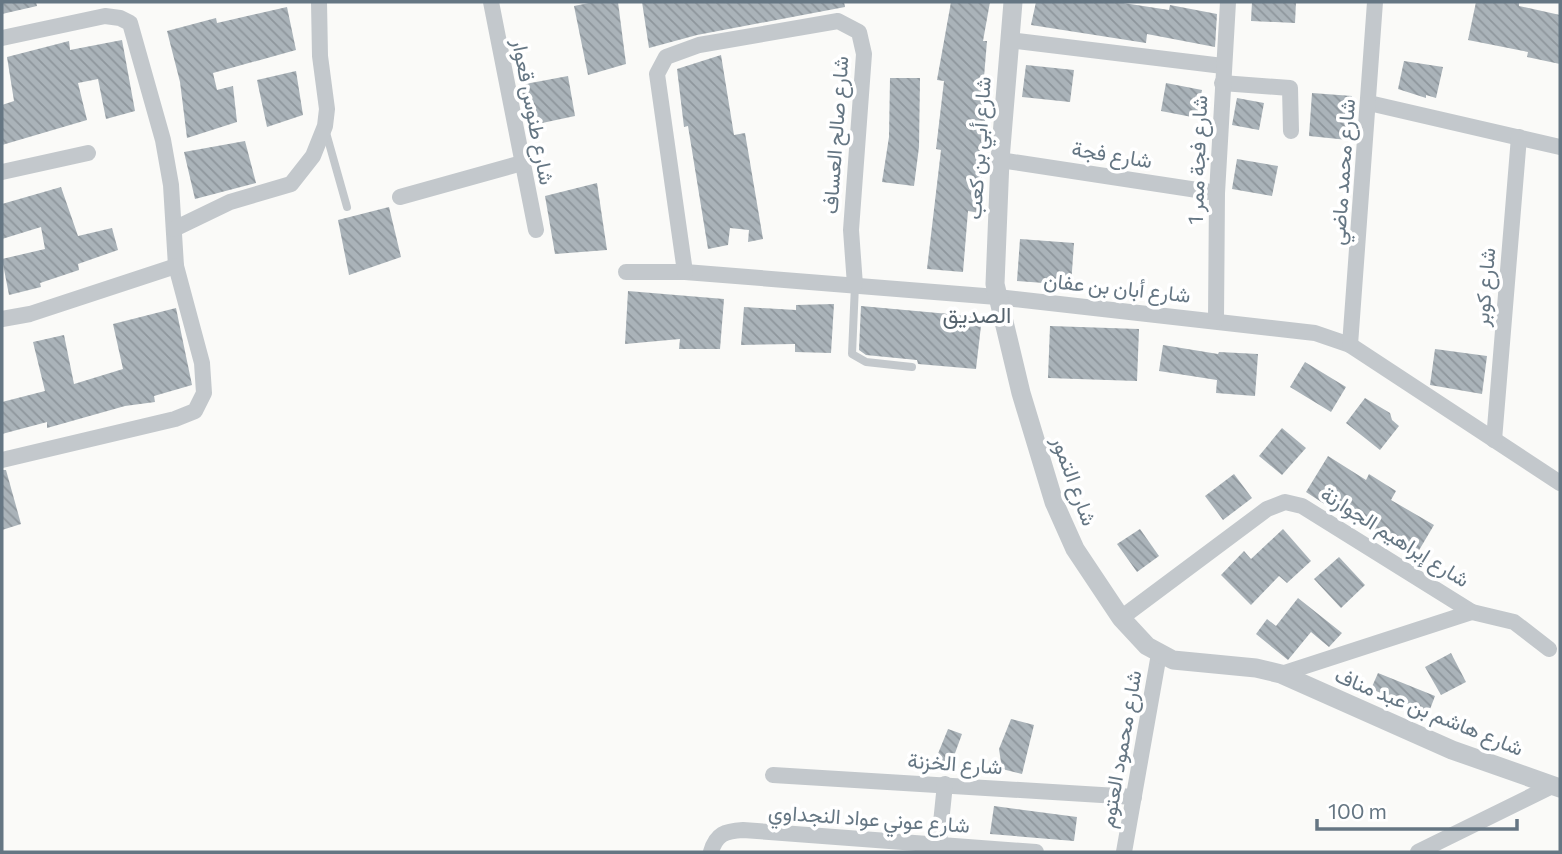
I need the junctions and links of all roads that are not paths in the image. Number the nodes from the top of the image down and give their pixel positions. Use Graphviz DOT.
graph roads {
  1 [pos="319,2"];
  2 [pos="491,2"];
  3 [pos="1013,2"];
  4 [pos="1228,2"];
  5 [pos="1375,2"];
  6 [pos="2,37"];
  7 [pos="1009,40"];
  8 [pos="1223,66"];
  9 [pos="1222,83"];
  10 [pos="1369,103"];
  11 [pos="325,126"];
  12 [pos="1291,131"];
  13 [pos="1519,137"];
  14 [pos="1560,146"];
  15 [pos="88,153"];
  16 [pos="1000,160"];
  17 [pos="522,163"];
  18 [pos="2,172"];
  19 [pos="1217,193"];
  20 [pos="400,197"];
  21 [pos="347,207"];
  22 [pos="174,229"];
  23 [pos="536,230"];
  24 [pos="176,266"];
  25 [pos="626,272"];
  26 [pos="685,272"];
  27 [pos="855,285"];
  28 [pos="997,297"];
  29 [pos="2,320"];
  30 [pos="1216,320"];
  31 [pos="1350,345"];
  32 [pos="912,366"];
  33 [pos="1494,440"];
  34 [pos="2,460"];
  35 [pos="1560,483"];
  36 [pos="1472,612"];
  37 [pos="1121,618"];
  38 [pos="1549,649"];
  39 [pos="1159,654"];
  40 [pos="1280,674"];
  41 [pos="773,775"];
  42 [pos="945,784"];
  43 [pos="1556,787"];
  44 [pos="1134,797"];
  45 [pos="938,848"];
  46 [pos="711,852"];
  47 [pos="1036,852"];
  48 [pos="1124,852"];
  49 [pos="1419,852"];
  1 -- 11 [label="street"];
  2 -- 17 [label="street, شارع طنوس قعوار"];
  3 -- 7 [label="street, شارع أبي بن كعب"];
  4 -- 8 [label="street, شارع فجة ممر 1"];
  5 -- 10 [label="street, شارع محمد ماضي"];
  6 -- 22 [label="street"];
  7 -- 8 [label="street"];
  7 -- 16 [label="street, شارع أبي بن كعب"];
  8 -- 9 [label="street, شارع فجة ممر 1"];
  9 -- 12 [label="street"];
  9 -- 19 [label="street, شارع فجة ممر 1"];
  10 -- 13 [label="street"];
  10 -- 31 [label="street, شارع محمد ماضي"];
  11 -- 21 [label="lane"];
  11 -- 22 [label="street"];
  13 -- 14 [label="street"];
  13 -- 33 [label="street, شارع كوبر"];
  15 -- 18 [label="street"];
  16 -- 19 [label="street, شارع فجة"];
  16 -- 28 [label="street, شارع أبي بن كعب"];
  17 -- 20 [label="street"];
  17 -- 23 [label="street, شارع طنوس قعوار"];
  19 -- 30 [label="street, شارع فجة ممر 1"];
  22 -- 24 [label="street"];
  24 -- 29 [label="street"];
  24 -- 34 [label="street"];
  25 -- 26 [label="street, شارع أبان بن عفان"];
  26 -- 27 [label="street, شارع أبان بن عفان"];
  26 -- 27 [label="street, شارع صالح العساف"];
  27 -- 28 [label="street, شارع أبان بن عفان"];
  27 -- 32 [label="lane"];
  28 -- 30 [label="street, شارع أبان بن عفان"];
  28 -- 37 [label="street, شارع التمور"];
  30 -- 31 [label="street, شارع أبان بن عفان"];
  31 -- 33 [label="street, شارع أبان بن عفان"];
  33 -- 35 [label="street, شارع أبان بن عفان"];
  36 -- 37 [label="street, شارع إبراهيم الجوارنة"];
  36 -- 38 [label="street, شارع إبراهيم الجوارنة"];
  36 -- 40 [label="street, شارع إبراهيم الجوارنة"];
  37 -- 39 [label="street, شارع التمور"];
  39 -- 40 [label="street, شارع إبراهيم الجوارنة"];
  39 -- 44 [label="street, شارع محمود العتوم"];
  40 -- 43 [label="street, شارع هاشم بن عبد مناف"];
  41 -- 42 [label="street, شارع الخزنة"];
  42 -- 44 [label="street, شارع الخزنة"];
  42 -- 45 [label="street"];
  43 -- 49 [label="street"];
  44 -- 48 [label="street, شارع محمود العتوم"];
  45 -- 46 [label="street, شارع عوني عواد النجداوي"];
  45 -- 47 [label="street, شارع عوني عواد النجداوي"];
}
